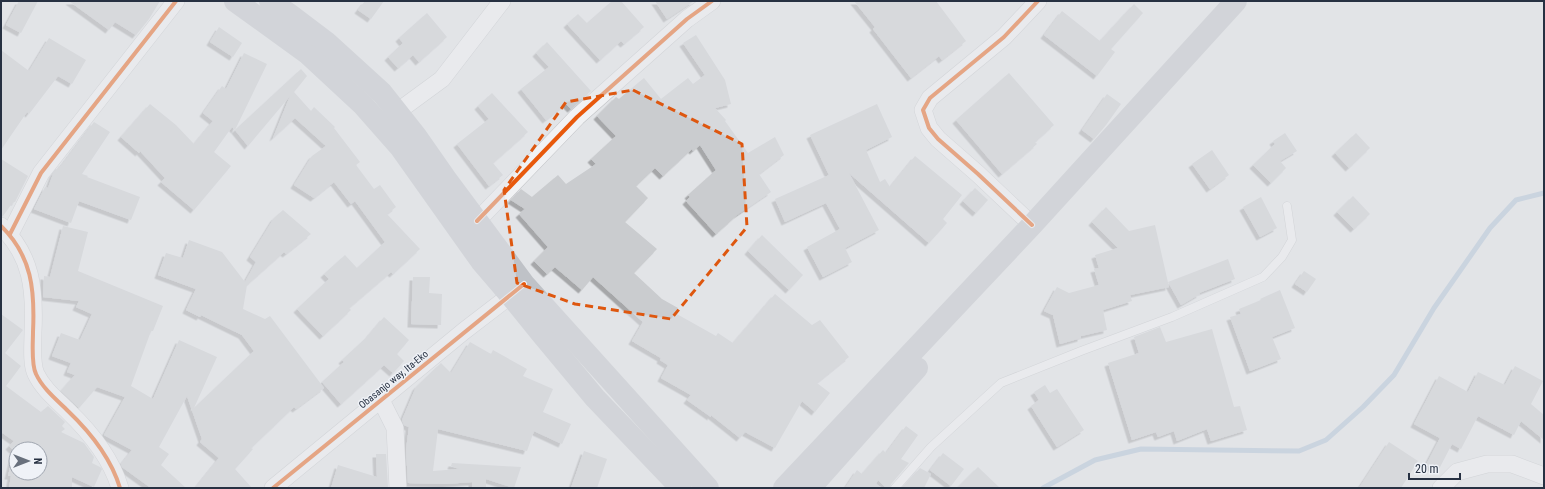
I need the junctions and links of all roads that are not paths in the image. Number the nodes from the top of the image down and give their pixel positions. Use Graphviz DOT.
graph roads {
  1 [pos="176,1"];
  2 [pos="235,1"];
  3 [pos="270,1"];
  4 [pos="502,1"];
  5 [pos="712,1"];
  6 [pos="1038,1"];
  7 [pos="1247,1"];
  8 [pos="1229,8"];
  9 [pos="397,112"];
  10 [pos="1288,206"];
  11 [pos="478,221"];
  12 [pos="1032,225"];
  13 [pos="5,230"];
  14 [pos="518,290"];
  15 [pos="381,400"];
  16 [pos="1544,476"];
  17 [pos="120,488"];
  18 [pos="273,488"];
  19 [pos="398,488"];
  20 [pos="681,488"];
  21 [pos="708,488"];
  22 [pos="784,488"];
  23 [pos="810,488"];
  24 [pos="895,488"];
  25 [pos="1441,488"];
  1 -- 13 [label="street"];
  2 -- 14 [label="main road"];
  3 -- 9 [label="main road"];
  4 -- 9 [label="street"];
  5 -- 11 [label="street"];
  6 -- 12 [label="street"];
  7 -- 23 [label="main road"];
  8 -- 12 [label="main road"];
  9 -- 11 [label="main road"];
  10 -- 24 [label="lane"];
  11 -- 14 [label="main road"];
  12 -- 22 [label="main road"];
  13 -- 17 [label="street"];
  14 -- 15 [label="street, Obasanjo way, Ita-Eko"];
  14 -- 20 [label="main road"];
  14 -- 21 [label="main road"];
  15 -- 18 [label="street, Obasanjo way, Ita-Eko"];
  15 -- 19 [label="street"];
  16 -- 25 [label="street"];
}
